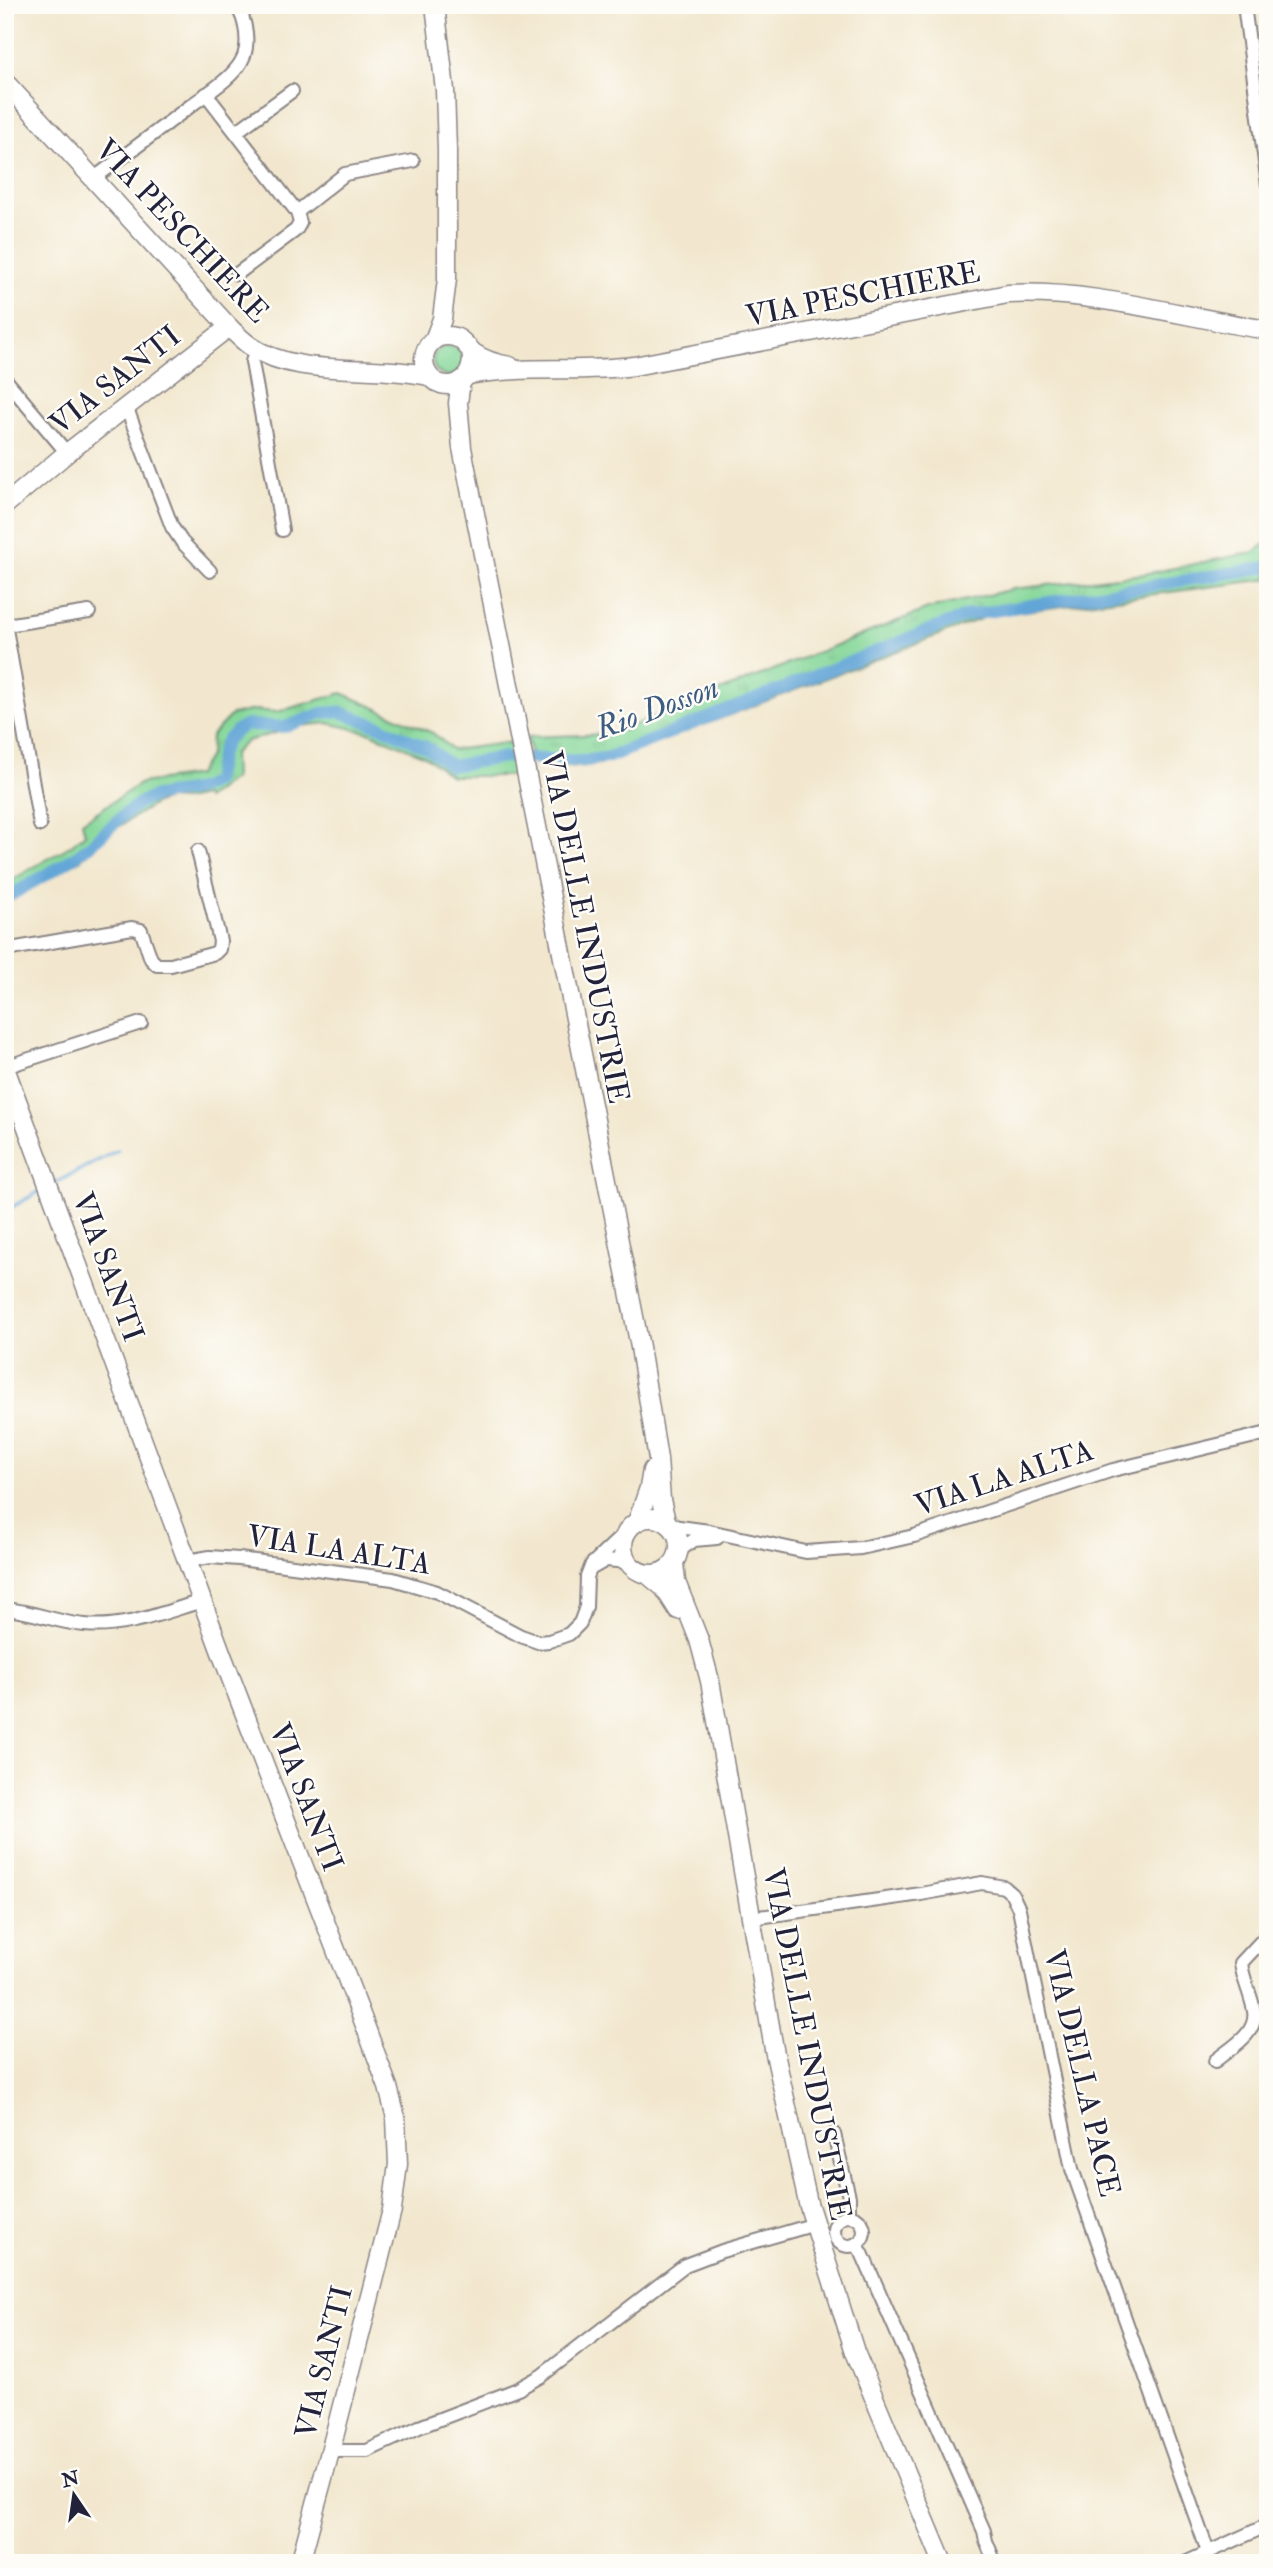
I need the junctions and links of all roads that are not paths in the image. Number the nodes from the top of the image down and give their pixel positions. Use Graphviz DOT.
graph roads {
  1 [pos="236,5"];
  2 [pos="435,5"];
  3 [pos="1244,5"];
  4 [pos="5,82"];
  5 [pos="292,92"];
  6 [pos="206,94"];
  7 [pos="236,132"];
  8 [pos="413,161"];
  9 [pos="93,179"];
  10 [pos="1268,185"];
  11 [pos="298,212"];
  12 [pos="237,274"];
  13 [pos="447,279"];
  14 [pos="229,327"];
  15 [pos="1268,330"];
  16 [pos="429,346"];
  17 [pos="468,346"];
  18 [pos="256,348"];
  19 [pos="355,368"];
  20 [pos="523,369"];
  21 [pos="465,378"];
  22 [pos="5,379"];
  23 [pos="434,380"];
  24 [pos="124,408"];
  25 [pos="462,448"];
  26 [pos="67,453"];
  27 [pos="5,505"];
  28 [pos="282,530"];
  29 [pos="210,571"];
  30 [pos="89,612"];
  31 [pos="5,624"];
  32 [pos="9,671"];
  33 [pos="40,825"];
  34 [pos="198,851"];
  35 [pos="5,950"];
  36 [pos="141,1023"];
  37 [pos="5,1068"];
  38 [pos="652,1418"];
  39 [pos="1268,1433"];
  40 [pos="669,1524"];
  41 [pos="633,1525"];
  42 [pos="755,1542"];
  43 [pos="677,1556"];
  44 [pos="187,1561"];
  45 [pos="628,1562"];
  46 [pos="589,1571"];
  47 [pos="647,1574"];
  48 [pos="202,1601"];
  49 [pos="5,1609"];
  50 [pos="752,1918"];
  51 [pos="1268,1934"];
  52 [pos="1215,2061"];
  53 [pos="834,2134"];
  54 [pos="849,2216"];
  55 [pos="805,2227"];
  56 [pos="856,2245"];
  57 [pos="331,2451"];
  58 [pos="1268,2525"];
  59 [pos="1208,2552"];
  60 [pos="300,2563"];
  61 [pos="934,2563"];
  62 [pos="943,2563"];
  63 [pos="995,2563"];
  64 [pos="1185,2563"];
  1 -- 6 [label="street"];
  2 -- 13 [label="street"];
  3 -- 10 [label="street"];
  4 -- 9 [label="street, VIA PESCHIERE"];
  5 -- 7 [label="street"];
  6 -- 7 [label="street"];
  6 -- 9 [label="street"];
  7 -- 11 [label="street"];
  8 -- 11 [label="street"];
  9 -- 14 [label="street, VIA PESCHIERE"];
  11 -- 12 [label="street"];
  13 -- 16 [label="street"];
  13 -- 17 [label="street"];
  14 -- 18 [label="street, VIA PESCHIERE"];
  14 -- 24 [label="street, VIA SANTI"];
  15 -- 20 [label="street, VIA PESCHIERE"];
  16 -- 17 [label="street"];
  16 -- 19 [label="street"];
  16 -- 23 [label="street"];
  17 -- 20 [label="street"];
  17 -- 21 [label="street"];
  18 -- 19 [label="street, VIA PESCHIERE"];
  18 -- 28 [label="street"];
  19 -- 23 [label="street, VIA PESCHIERE"];
  20 -- 21 [label="street, VIA PESCHIERE"];
  21 -- 23 [label="street"];
  21 -- 25 [label="street, VIA DELLE INDUSTRIE"];
  22 -- 26 [label="street"];
  23 -- 25 [label="street, VIA DELLE INDUSTRIE"];
  24 -- 26 [label="street, VIA SANTI"];
  24 -- 29 [label="street"];
  25 -- 38 [label="street, VIA DELLE INDUSTRIE"];
  26 -- 27 [label="street, VIA SANTI"];
  30 -- 31 [label="street"];
  31 -- 32 [label="street"];
  32 -- 33 [label="street"];
  34 -- 35 [label="street"];
  36 -- 37 [label="street"];
  37 -- 44 [label="street, VIA SANTI"];
  38 -- 40 [label="street, VIA DELLE INDUSTRIE"];
  38 -- 41 [label="street, VIA DELLE INDUSTRIE"];
  39 -- 42 [label="street, VIA LA ALTA"];
  40 -- 41 [label="street"];
  40 -- 42 [label="street"];
  40 -- 43 [label="street"];
  41 -- 45 [label="street"];
  41 -- 46 [label="street"];
  42 -- 43 [label="street"];
  43 -- 47 [label="street"];
  43 -- 50 [label="street, VIA DELLE INDUSTRIE"];
  44 -- 46 [label="street, VIA LA ALTA"];
  44 -- 48 [label="street, VIA SANTI"];
  45 -- 46 [label="street"];
  45 -- 47 [label="street"];
  47 -- 55 [label="street, VIA DELLE INDUSTRIE"];
  48 -- 49 [label="street"];
  48 -- 57 [label="street, VIA SANTI"];
  50 -- 59 [label="street, VIA DELLA PACE"];
  50 -- 62 [label="street, VIA DELLE INDUSTRIE"];
  51 -- 52 [label="street"];
  53 -- 54 [label="street"];
  54 -- 56 [label="street"];
  54 -- 56 [label="street"];
  55 -- 57 [label="street"];
  55 -- 61 [label="street, VIA DELLE INDUSTRIE"];
  56 -- 63 [label="street"];
  57 -- 60 [label="street, VIA SANTI"];
  58 -- 59 [label="street"];
  59 -- 64 [label="street"];
}
